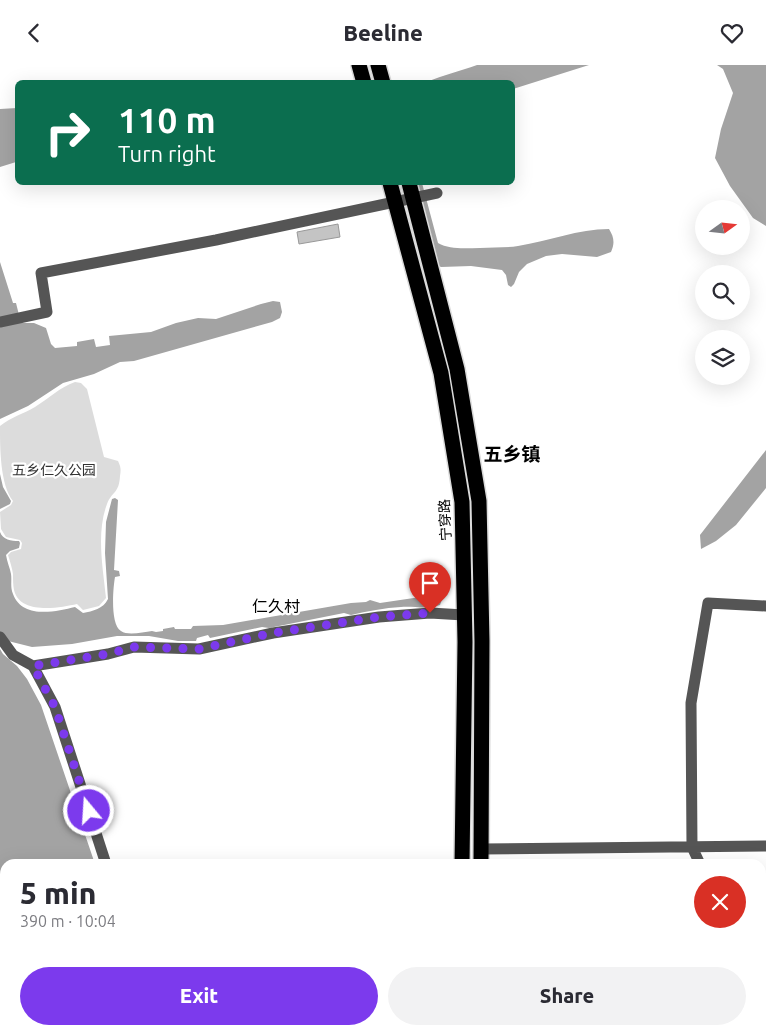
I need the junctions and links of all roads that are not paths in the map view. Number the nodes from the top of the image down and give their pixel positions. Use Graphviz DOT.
graph roads {
  1 [pos="359,65"];
  2 [pos="378,65"];
  3 [pos="363,80"];
  4 [pos="382,80"];
  5 [pos="391,185"];
  6 [pos="421,193"];
  7 [pos="396,201"];
  8 [pos="0,322"];
  9 [pos="766,606"];
  10 [pos="464,615"];
  11 [pos="0,637"];
  12 [pos="33,666"];
  13 [pos="766,846"];
  14 [pos="692,847"];
  15 [pos="481,857"];
  16 [pos="104,859"];
  17 [pos="462,859"];
  18 [pos="698,859"];
  1 -- 3 [label="highway"];
  2 -- 4 [label="highway"];
  5 -- 7 [label="highway, 宁穿路"];
  6 -- 7 [label="street"];
  6 -- 15 [label="highway"];
  7 -- 8 [label="street"];
  7 -- 10 [label="highway, 宁穿路"];
  9 -- 14 [label="street"];
  10 -- 12 [label="street"];
  10 -- 17 [label="highway, 宁穿路"];
  11 -- 12 [label="street"];
  12 -- 16 [label="street"];
  13 -- 14 [label="street"];
  14 -- 15 [label="street"];
  14 -- 18 [label="street"];
}
